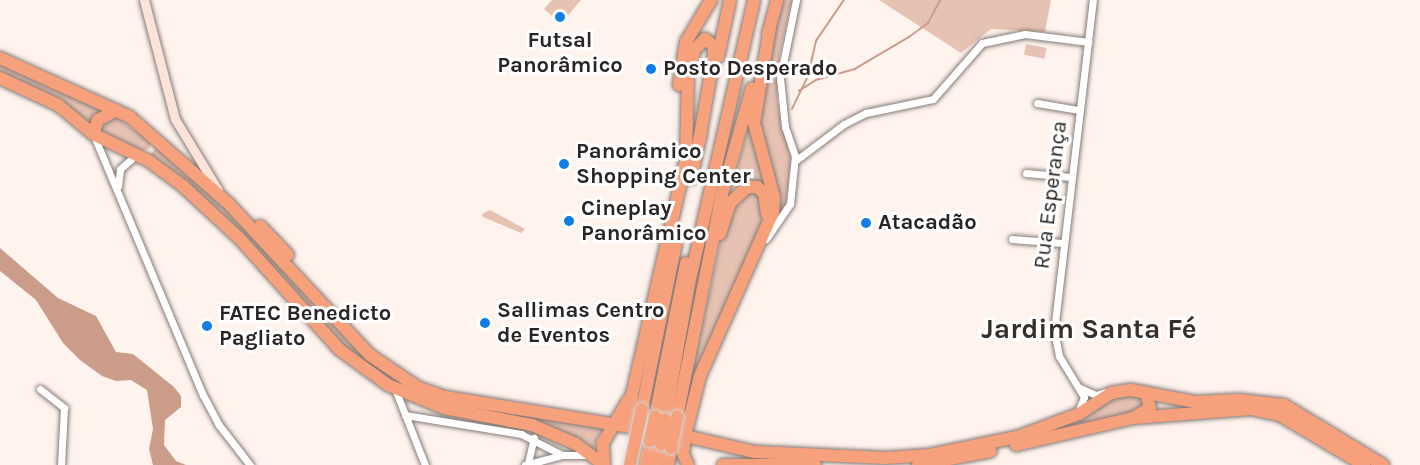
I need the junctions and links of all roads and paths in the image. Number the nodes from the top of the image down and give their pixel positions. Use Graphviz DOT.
graph roads {
  1 [pos="144,0"];
  2 [pos="711,0"];
  3 [pos="730,0"];
  4 [pos="747,0"];
  5 [pos="754,0"];
  6 [pos="777,0"];
  7 [pos="796,0"];
  8 [pos="1093,0"];
  9 [pos="770,27"];
  10 [pos="1088,42"];
  11 [pos="0,58"];
  12 [pos="0,78"];
  13 [pos="1037,104"];
  14 [pos="117,110"];
  15 [pos="1079,110"];
  16 [pos="93,134"];
  17 [pos="153,136"];
  18 [pos="699,141"];
  19 [pos="136,155"];
  20 [pos="795,161"];
  21 [pos="1026,173"];
  22 [pos="1071,177"];
  23 [pos="118,189"];
  24 [pos="226,201"];
  25 [pos="241,217"];
  26 [pos="1012,239"];
  27 [pos="1063,243"];
  28 [pos="755,254"];
  29 [pos="653,299"];
  30 [pos="697,307"];
  31 [pos="370,355"];
  32 [pos="1080,388"];
  33 [pos="40,389"];
  34 [pos="395,389"];
  35 [pos="1117,391"];
  36 [pos="1146,392"];
  37 [pos="632,395"];
  38 [pos="624,409"];
  39 [pos="405,415"];
  40 [pos="579,418"];
  41 [pos="672,418"];
  42 [pos="1068,418"];
  43 [pos="1133,418"];
  44 [pos="615,424"];
  45 [pos="636,428"];
  46 [pos="534,438"];
  47 [pos="707,442"];
  48 [pos="684,443"];
  49 [pos="562,455"];
  50 [pos="591,455"];
  51 [pos="527,464"];
  52 [pos="61,465"];
  53 [pos="250,465"];
  54 [pos="425,465"];
  55 [pos="604,465"];
  56 [pos="630,465"];
  57 [pos="645,465"];
  58 [pos="656,465"];
  59 [pos="668,465"];
  60 [pos="688,465"];
  61 [pos="723,465"];
  62 [pos="815,465"];
  63 [pos="918,465"];
  64 [pos="1364,465"];
  65 [pos="1383,465"];
  1 -- 24 [label="main road"];
  2 -- 29 [label="highway"];
  3 -- 18 [label="highway"];
  4 -- 41 [label="highway"];
  5 -- 41 [label="highway"];
  6 -- 9 [label="highway"];
  7 -- 20 [label="street"];
  8 -- 10 [label="street, Rua Esperança"];
  9 -- 28 [label="highway"];
  9 -- 30 [label="highway"];
  10 -- 15 [label="street, Rua Esperança"];
  10 -- 20 [label="street"];
  11 -- 14 [label="highway"];
  12 -- 16 [label="highway"];
  13 -- 15 [label="street"];
  14 -- 16 [label="highway"];
  14 -- 17 [label="highway"];
  15 -- 22 [label="street, Rua Esperança"];
  16 -- 19 [label="highway"];
  16 -- 23 [label="street"];
  17 -- 19 [label="highway"];
  17 -- 24 [label="highway"];
  18 -- 29 [label="highway"];
  18 -- 56 [label="highway, bridge"];
  19 -- 23 [label="street"];
  19 -- 34 [label="highway"];
  20 -- 28 [label="street"];
  21 -- 22 [label="street"];
  22 -- 27 [label="street, Rua Esperança"];
  23 -- 53 [label="street"];
  24 -- 25 [label="highway"];
  25 -- 31 [label="highway"];
  25 -- 31 [label="highway"];
  26 -- 27 [label="street"];
  27 -- 32 [label="street, Rua Esperança"];
  28 -- 30 [label="highway"];
  28 -- 41 [label="highway"];
  29 -- 37 [label="highway"];
  30 -- 41 [label="highway"];
  31 -- 40 [label="highway"];
  32 -- 35 [label="street"];
  32 -- 42 [label="street"];
  33 -- 52 [label="street"];
  34 -- 39 [label="street"];
  34 -- 50 [label="highway"];
  35 -- 36 [label="highway"];
  35 -- 42 [label="highway"];
  36 -- 43 [label="highway"];
  36 -- 65 [label="highway"];
  37 -- 38 [label="highway"];
  37 -- 45 [label="highway"];
  38 -- 40 [label="highway"];
  38 -- 44 [label="highway"];
  39 -- 46 [label="street"];
  39 -- 54 [label="street"];
  40 -- 44 [label="highway"];
  41 -- 47 [label="highway"];
  41 -- 48 [label="highway"];
  41 -- 57 [label="highway, bridge"];
  41 -- 58 [label="highway, bridge"];
  41 -- 59 [label="highway, bridge"];
  42 -- 47 [label="highway"];
  43 -- 63 [label="highway"];
  43 -- 64 [label="highway"];
  44 -- 45 [label="highway"];
  44 -- 55 [label="highway"];
  45 -- 48 [label="highway"];
  46 -- 49 [label="street"];
  46 -- 51 [label="street"];
  47 -- 48 [label="highway"];
  48 -- 60 [label="highway"];
  49 -- 50 [label="street"];
  49 -- 51 [label="street"];
  50 -- 55 [label="highway"];
  61 -- 62 [label="highway"];
}
